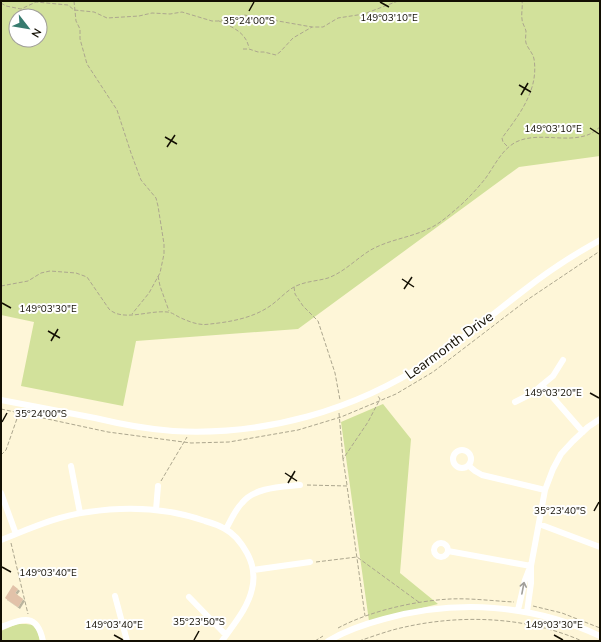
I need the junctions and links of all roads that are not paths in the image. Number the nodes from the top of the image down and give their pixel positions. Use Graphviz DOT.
graph roads {
  1 [pos="600,240"];
  2 [pos="563,360"];
  3 [pos="542,385"];
  4 [pos="1,400"];
  5 [pos="515,402"];
  6 [pos="600,419"];
  7 [pos="583,432"];
  8 [pos="71,466"];
  9 [pos="469,466"];
  10 [pos="300,485"];
  11 [pos="158,486"];
  12 [pos="545,490"];
  13 [pos="1,493"];
  14 [pos="156,510"];
  15 [pos="80,513"];
  16 [pos="539,524"];
  17 [pos="226,529"];
  18 [pos="16,534"];
  19 [pos="1,540"];
  20 [pos="600,547"];
  21 [pos="448,551"];
  22 [pos="310,562"];
  23 [pos="531,566"];
  24 [pos="253,570"];
  25 [pos="115,596"];
  26 [pos="189,596"];
  27 [pos="518,610"];
  28 [pos="528,612"];
  29 [pos="1,627"];
  30 [pos="226,635"];
  31 [pos="600,636"];
  32 [pos="343,637"];
  33 [pos="43,641"];
  34 [pos="127,641"];
  35 [pos="222,641"];
  36 [pos="328,641"];
  1 -- 4 [label="street, Learmonth Drive"];
  2 -- 3 [label="street"];
  3 -- 5 [label="street"];
  3 -- 7 [label="street"];
  6 -- 7 [label="street"];
  7 -- 12 [label="street"];
  8 -- 15 [label="street"];
  9 -- 12 [label="street"];
  10 -- 17 [label="street"];
  11 -- 14 [label="street"];
  12 -- 16 [label="street"];
  13 -- 18 [label="street"];
  14 -- 15 [label="street"];
  14 -- 17 [label="street"];
  15 -- 18 [label="street"];
  16 -- 20 [label="street"];
  16 -- 23 [label="street"];
  17 -- 24 [label="street"];
  18 -- 19 [label="street"];
  21 -- 23 [label="street"];
  22 -- 24 [label="street"];
  27 -- 23 [label="street, one-way"];
  23 -- 28 [label="street"];
  24 -- 30 [label="street"];
  25 -- 34 [label="street"];
  26 -- 30 [label="street"];
  27 -- 28 [label="street"];
  27 -- 32 [label="street"];
  28 -- 31 [label="street"];
  29 -- 33 [label="street"];
  30 -- 35 [label="street"];
  32 -- 36 [label="street"];
}
